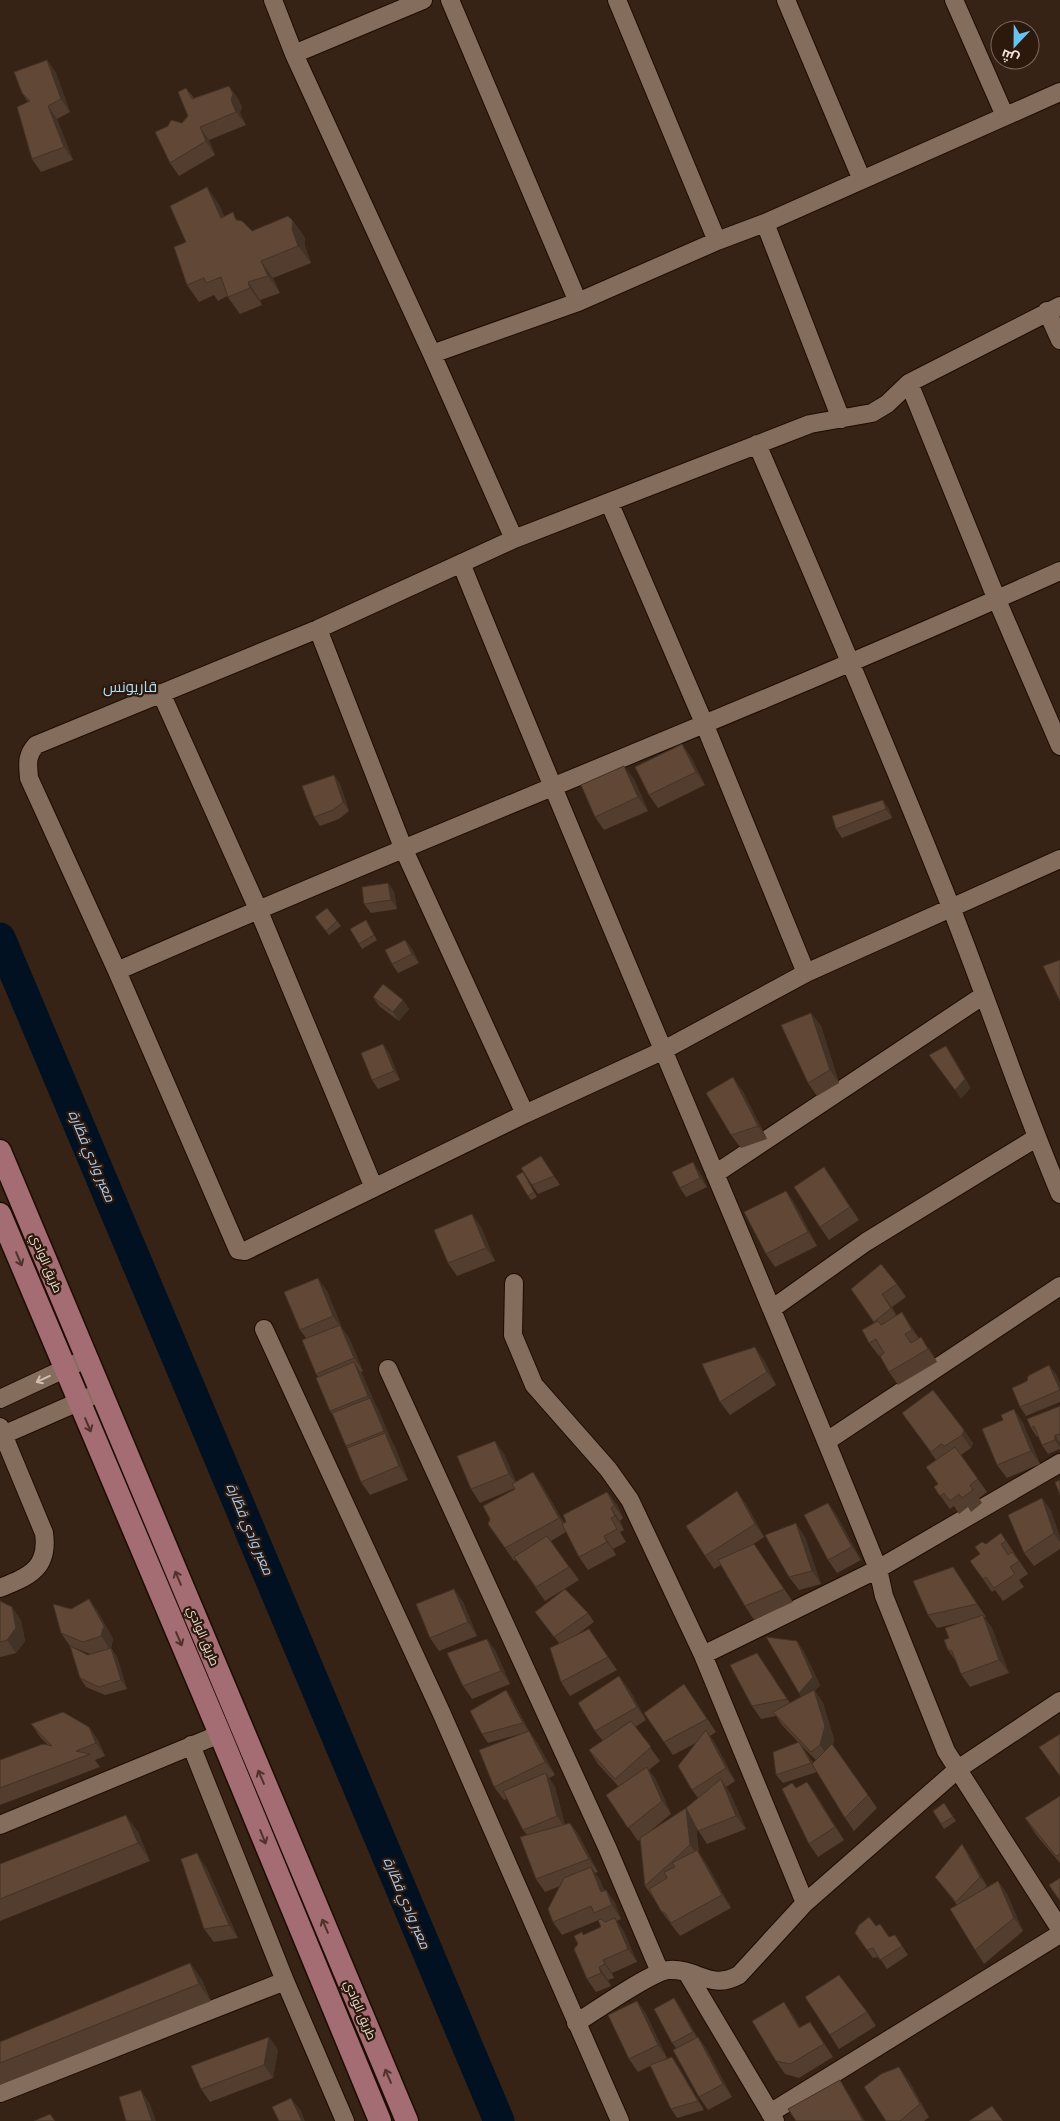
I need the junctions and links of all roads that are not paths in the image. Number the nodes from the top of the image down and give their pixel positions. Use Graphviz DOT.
graph roads {
  1 [pos="273,0"];
  2 [pos="423,0"];
  3 [pos="450,0"];
  4 [pos="617,0"];
  5 [pos="786,0"];
  6 [pos="954,0"];
  7 [pos="294,54"];
  8 [pos="1060,92"];
  9 [pos="1005,116"];
  10 [pos="862,180"];
  11 [pos="765,222"];
  12 [pos="717,241"];
  13 [pos="578,302"];
  14 [pos="1054,308"];
  15 [pos="1060,340"];
  16 [pos="432,354"];
  17 [pos="909,383"];
  18 [pos="841,419"];
  19 [pos="757,444"];
  20 [pos="609,502"];
  21 [pos="514,539"];
  22 [pos="461,563"];
  23 [pos="1060,571"];
  24 [pos="997,600"];
  25 [pos="318,629"];
  26 [pos="851,661"];
  27 [pos="161,693"];
  28 [pos="704,723"];
  29 [pos="1060,746"];
  30 [pos="551,786"];
  31 [pos="404,850"];
  32 [pos="1060,859"];
  33 [pos="951,907"];
  34 [pos="258,909"];
  35 [pos="117,971"];
  36 [pos="806,972"];
  37 [pos="984,996"];
  38 [pos="662,1051"];
  39 [pos="525,1114"];
  40 [pos="1036,1138"];
  41 [pos="0,1151"];
  42 [pos="715,1174"];
  43 [pos="374,1188"];
  44 [pos="1060,1194"];
  45 [pos="0,1214"];
  46 [pos="514,1283"];
  47 [pos="1060,1286"];
  48 [pos="773,1308"];
  49 [pos="264,1329"];
  50 [pos="86,1359"];
  51 [pos="64,1369"];
  52 [pos="388,1369"];
  53 [pos="100,1392"];
  54 [pos="0,1399"];
  55 [pos="78,1402"];
  56 [pos="2,1431"];
  57 [pos="827,1442"];
  58 [pos="1060,1463"];
  59 [pos="878,1569"];
  60 [pos="0,1588"];
  61 [pos="703,1655"];
  62 [pos="1060,1701"];
  63 [pos="220,1734"];
  64 [pos="191,1745"];
  65 [pos="958,1769"];
  66 [pos="0,1825"];
  67 [pos="805,1903"];
  68 [pos="1060,1929"];
  69 [pos="1060,1934"];
  70 [pos="660,1972"];
  71 [pos="688,1973"];
  72 [pos="285,1981"];
  73 [pos="576,2023"];
  74 [pos="0,2093"];
  75 [pos="772,2117"];
  76 [pos="345,2121"];
  77 [pos="380,2121"];
  78 [pos="407,2121"];
  79 [pos="620,2121"];
  1 -- 7 [label="street"];
  2 -- 7 [label="street"];
  3 -- 13 [label="street"];
  4 -- 12 [label="street"];
  5 -- 10 [label="street"];
  6 -- 9 [label="street"];
  7 -- 16 [label="street"];
  8 -- 9 [label="street"];
  9 -- 10 [label="street"];
  10 -- 11 [label="street"];
  11 -- 12 [label="street"];
  11 -- 18 [label="street"];
  12 -- 13 [label="street"];
  13 -- 16 [label="street"];
  14 -- 15 [label="street"];
  14 -- 17 [label="street"];
  16 -- 21 [label="street"];
  17 -- 18 [label="street"];
  17 -- 24 [label="street"];
  18 -- 19 [label="street"];
  19 -- 20 [label="street"];
  19 -- 26 [label="street"];
  20 -- 21 [label="street"];
  20 -- 28 [label="street"];
  21 -- 22 [label="street"];
  22 -- 25 [label="street"];
  22 -- 30 [label="street"];
  23 -- 24 [label="street"];
  24 -- 26 [label="street"];
  24 -- 29 [label="street"];
  25 -- 27 [label="street"];
  25 -- 31 [label="street"];
  26 -- 28 [label="street"];
  26 -- 33 [label="street"];
  27 -- 34 [label="street"];
  27 -- 35 [label="street"];
  28 -- 30 [label="street"];
  28 -- 36 [label="street"];
  30 -- 31 [label="street"];
  30 -- 38 [label="street"];
  31 -- 34 [label="street"];
  31 -- 39 [label="street"];
  32 -- 33 [label="street"];
  33 -- 36 [label="street"];
  33 -- 37 [label="street"];
  34 -- 35 [label="street"];
  34 -- 43 [label="street"];
  35 -- 43 [label="street"];
  36 -- 38 [label="street"];
  37 -- 40 [label="street"];
  37 -- 42 [label="street"];
  38 -- 39 [label="street"];
  38 -- 42 [label="street"];
  39 -- 43 [label="street"];
  40 -- 44 [label="street"];
  40 -- 48 [label="street"];
  41 -- 50 [label="main road, طريق الوادي"];
  42 -- 48 [label="street"];
  45 -- 51 [label="main road, طريق الوادي, one-way"];
  46 -- 61 [label="street"];
  47 -- 57 [label="street"];
  48 -- 57 [label="street"];
  49 -- 73 [label="street"];
  50 -- 51 [label="street"];
  50 -- 53 [label="main road, طريق الوادي"];
  51 -- 54 [label="street, one-way"];
  51 -- 55 [label="main road, طريق الوادي"];
  52 -- 70 [label="street"];
  53 -- 55 [label="street"];
  78 -- 53 [label="main road, طريق الوادي, one-way"];
  55 -- 56 [label="street"];
  55 -- 63 [label="main road, طريق الوادي, one-way"];
  56 -- 60 [label="street"];
  57 -- 59 [label="street"];
  58 -- 59 [label="street"];
  59 -- 61 [label="street"];
  59 -- 65 [label="street"];
  61 -- 67 [label="street"];
  62 -- 65 [label="street"];
  63 -- 64 [label="street"];
  63 -- 77 [label="main road, طريق الوادي, one-way"];
  64 -- 66 [label="street"];
  64 -- 72 [label="street"];
  65 -- 67 [label="street"];
  65 -- 68 [label="street"];
  67 -- 71 [label="street"];
  69 -- 75 [label="street"];
  70 -- 71 [label="street"];
  70 -- 73 [label="street"];
  71 -- 75 [label="street"];
  72 -- 74 [label="street"];
  72 -- 76 [label="street"];
  73 -- 79 [label="street"];
}
